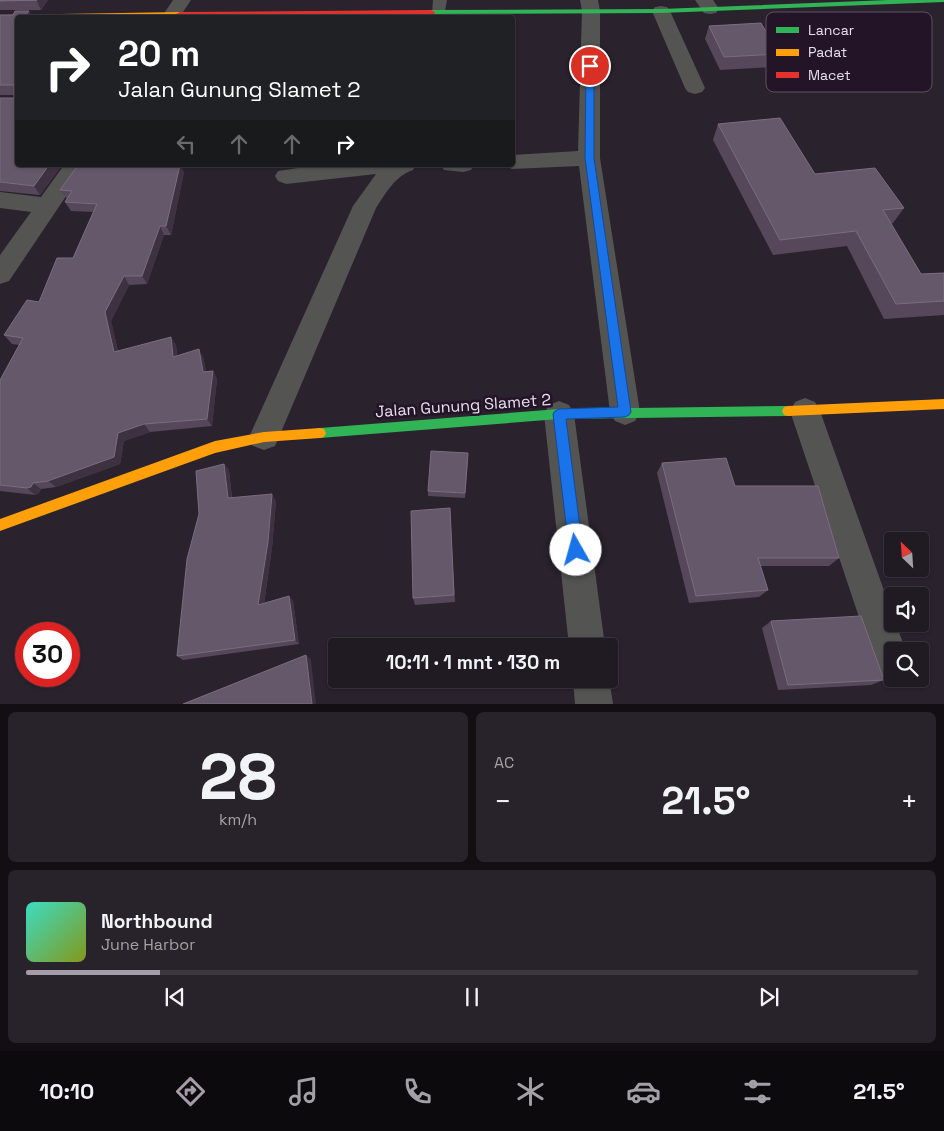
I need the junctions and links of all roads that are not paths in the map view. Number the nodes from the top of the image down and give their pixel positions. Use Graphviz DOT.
graph roads {
  1 [pos="944,0"];
  2 [pos="707,4"];
  3 [pos="590,5"];
  4 [pos="440,6"];
  5 [pos="175,10"];
  6 [pos="661,11"];
  7 [pos="50,15"];
  8 [pos="15,16"];
  9 [pos="0,17"];
  10 [pos="695,88"];
  11 [pos="589,158"];
  12 [pos="515,162"];
  13 [pos="75,167"];
  14 [pos="370,167"];
  15 [pos="401,167"];
  16 [pos="286,176"];
  17 [pos="0,200"];
  18 [pos="48,206"];
  19 [pos="0,274"];
  20 [pos="944,404"];
  21 [pos="805,411"];
  22 [pos="625,412"];
  23 [pos="559,414"];
  24 [pos="264,437"];
  25 [pos="0,525"];
  26 [pos="586,638"];
  27 [pos="886,642"];
  28 [pos="592,688"];
  29 [pos="594,704"];
  1 -- 2 [label="street"];
  2 -- 6 [label="street"];
  3 -- 4 [label="street"];
  3 -- 6 [label="street"];
  3 -- 11 [label="street"];
  4 -- 5 [label="street"];
  5 -- 7 [label="street"];
  6 -- 10 [label="street"];
  8 -- 9 [label="street"];
  11 -- 12 [label="street"];
  11 -- 22 [label="street"];
  13 -- 18 [label="street"];
  14 -- 16 [label="street"];
  15 -- 24 [label="street"];
  17 -- 18 [label="street"];
  18 -- 19 [label="street"];
  20 -- 21 [label="street, Jalan Gunung Slamet 2"];
  21 -- 22 [label="street, Jalan Gunung Slamet 2"];
  21 -- 27 [label="street"];
  22 -- 23 [label="street, Jalan Gunung Slamet 2"];
  23 -- 24 [label="street, Jalan Gunung Slamet 2"];
  23 -- 26 [label="street"];
  24 -- 25 [label="street, Jalan Gunung Slamet 2"];
  28 -- 29 [label="street"];
}
